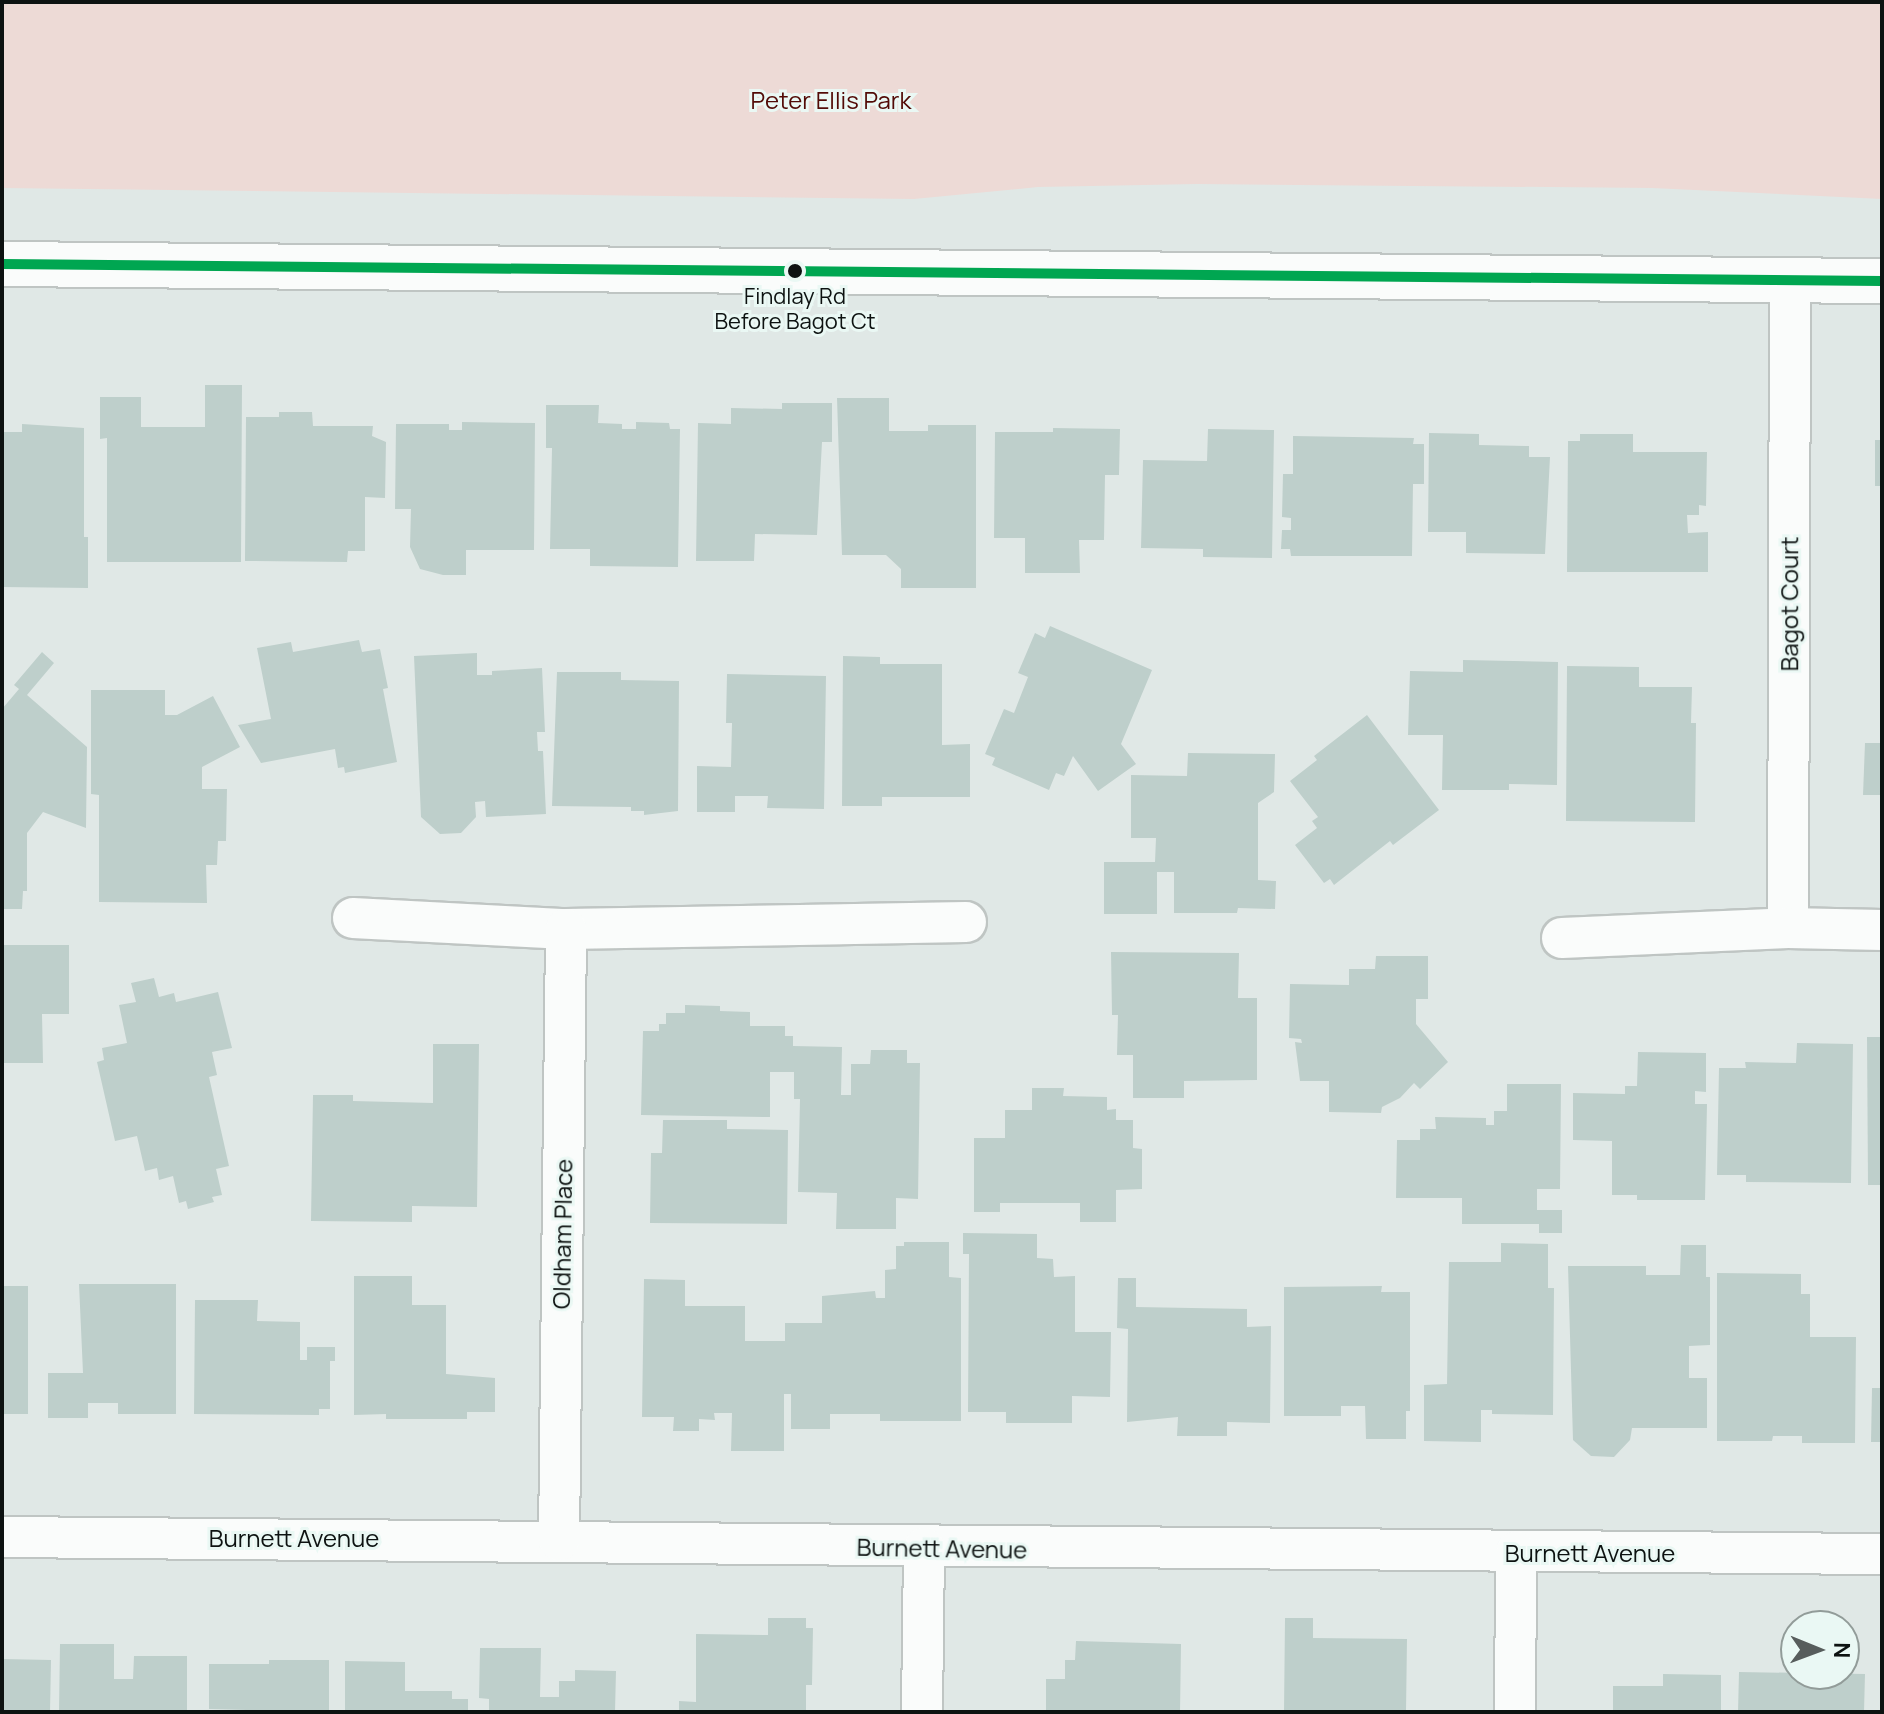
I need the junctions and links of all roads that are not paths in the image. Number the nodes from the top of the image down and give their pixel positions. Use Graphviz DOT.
graph roads {
  1 [pos="2,264"];
  2 [pos="1790,279"];
  3 [pos="1882,281"];
  4 [pos="353,918"];
  5 [pos="966,922"];
  6 [pos="1788,928"];
  7 [pos="566,929"];
  8 [pos="1882,930"];
  9 [pos="1562,938"];
  10 [pos="2,1537"];
  11 [pos="559,1540"];
  12 [pos="924,1548"];
  13 [pos="1516,1552"];
  14 [pos="1882,1554"];
  15 [pos="922,1712"];
  16 [pos="1515,1712"];
  1 -- 2 [label="main road"];
  2 -- 3 [label="main road"];
  2 -- 6 [label="street, Bagot Court"];
  4 -- 7 [label="street"];
  5 -- 7 [label="street"];
  6 -- 8 [label="street"];
  6 -- 9 [label="street"];
  7 -- 11 [label="street, Oldham Place"];
  10 -- 11 [label="street, Burnett Avenue"];
  11 -- 12 [label="street, Burnett Avenue"];
  12 -- 13 [label="street, Burnett Avenue"];
  12 -- 15 [label="street"];
  13 -- 14 [label="street, Burnett Avenue"];
  13 -- 16 [label="street"];
}
